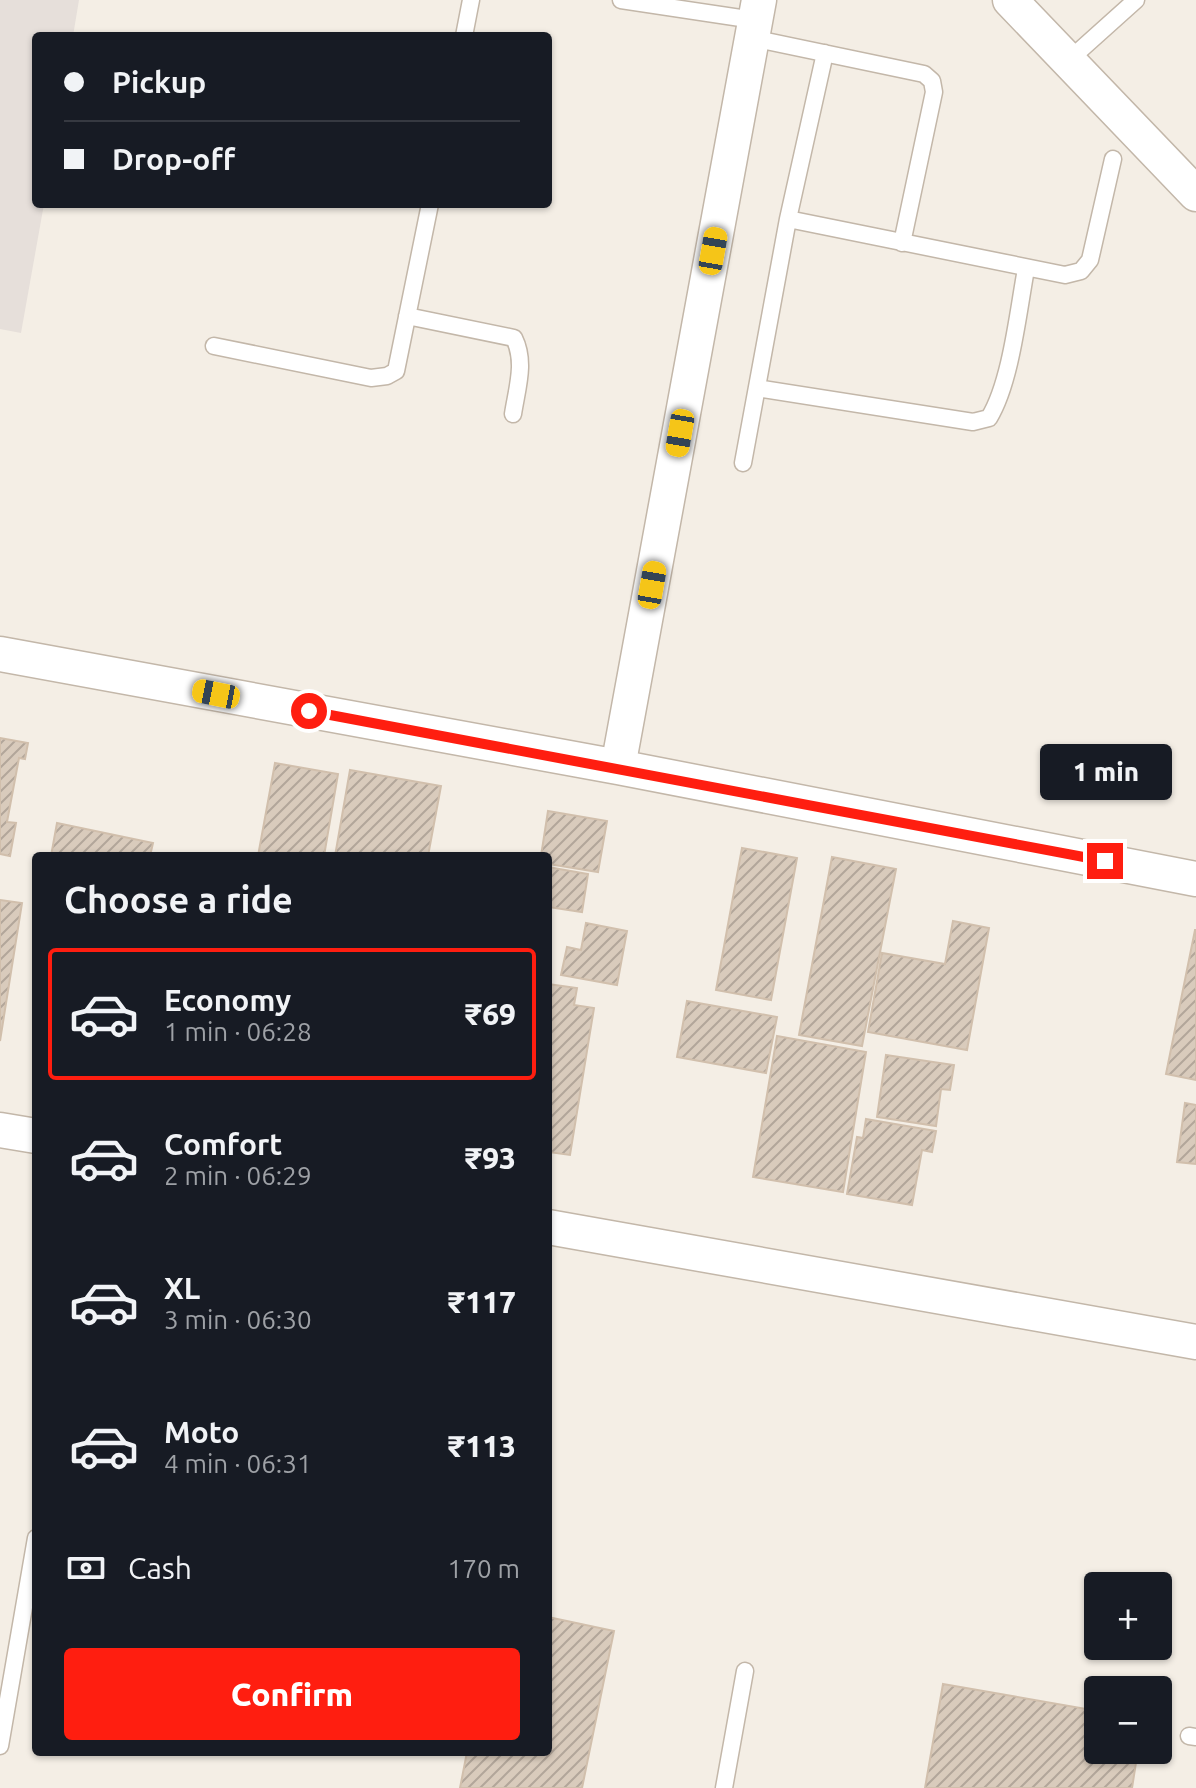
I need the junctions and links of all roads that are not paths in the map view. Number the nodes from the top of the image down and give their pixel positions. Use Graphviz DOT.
graph roads {
  1 [pos="471,0"];
  2 [pos="621,0"];
  3 [pos="1010,0"];
  4 [pos="1136,0"];
  5 [pos="755,19"];
  6 [pos="465,32"];
  7 [pos="825,53"];
  8 [pos="1068,61"];
  9 [pos="1113,159"];
  10 [pos="1196,194"];
  11 [pos="429,208"];
  12 [pos="788,219"];
  13 [pos="902,243"];
  14 [pos="1026,269"];
  15 [pos="407,316"];
  16 [pos="214,346"];
  17 [pos="757,388"];
  18 [pos="513,414"];
  19 [pos="743,463"];
  20 [pos="0,654"];
  21 [pos="618,767"];
  22 [pos="1196,879"];
  23 [pos="0,1130"];
  24 [pos="32,1135"];
  25 [pos="552,1228"];
  26 [pos="1196,1342"];
  27 [pos="32,1561"];
  28 [pos="745,1671"];
  29 [pos="0,1746"];
  30 [pos="724,1788"];
  1 -- 6 [label="lane"];
  2 -- 5 [label="lane"];
  3 -- 8 [label="street"];
  4 -- 8 [label="lane"];
  5 -- 7 [label="lane"];
  5 -- 21 [label="street"];
  7 -- 12 [label="lane"];
  7 -- 13 [label="lane"];
  8 -- 10 [label="street"];
  9 -- 14 [label="lane"];
  11 -- 15 [label="lane"];
  12 -- 13 [label="lane"];
  12 -- 17 [label="lane"];
  13 -- 14 [label="lane"];
  14 -- 17 [label="lane"];
  15 -- 16 [label="lane"];
  15 -- 18 [label="lane"];
  17 -- 19 [label="lane"];
  20 -- 21 [label="street"];
  21 -- 22 [label="street"];
  23 -- 24 [label="street"];
  25 -- 26 [label="street"];
  27 -- 29 [label="lane"];
  28 -- 30 [label="lane"];
}
